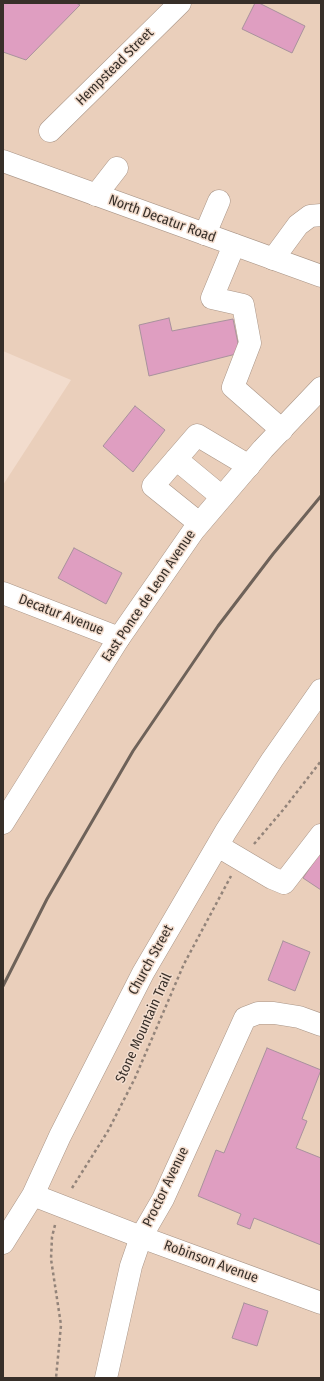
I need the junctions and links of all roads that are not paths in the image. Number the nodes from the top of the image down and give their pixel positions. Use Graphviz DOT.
graph roads {
  1 [pos="180,3"];
  2 [pos="50,131"];
  3 [pos="3,161"];
  4 [pos="117,168"];
  5 [pos="96,195"];
  6 [pos="219,201"];
  7 [pos="321,215"];
  8 [pos="205,234"];
  9 [pos="234,245"];
  10 [pos="273,259"];
  11 [pos="321,276"];
  12 [pos="321,388"];
  13 [pos="282,430"];
  14 [pos="176,459"];
  15 [pos="249,466"];
  16 [pos="222,497"];
  17 [pos="200,523"];
  18 [pos="3,593"];
  19 [pos="119,638"];
  20 [pos="321,690"];
  21 [pos="5,815"];
  22 [pos="321,835"];
  23 [pos="218,846"];
  24 [pos="321,1025"];
  25 [pos="33,1195"];
  26 [pos="141,1237"];
  27 [pos="3,1243"];
  28 [pos="321,1303"];
  29 [pos="106,1378"];
  1 -- 2 [label="street, Hempstead Street"];
  3 -- 5 [label="street, North Decatur Road"];
  4 -- 5 [label="street"];
  5 -- 8 [label="street, North Decatur Road"];
  6 -- 8 [label="street"];
  7 -- 10 [label="street"];
  8 -- 9 [label="street, North Decatur Road"];
  9 -- 10 [label="street, North Decatur Road"];
  9 -- 13 [label="street"];
  10 -- 11 [label="street, North Decatur Road"];
  12 -- 13 [label="street, East Ponce de Leon Avenue"];
  13 -- 15 [label="street, East Ponce de Leon Avenue"];
  14 -- 15 [label="street"];
  14 -- 16 [label="street"];
  14 -- 17 [label="street"];
  15 -- 16 [label="street, East Ponce de Leon Avenue"];
  16 -- 17 [label="street, East Ponce de Leon Avenue"];
  17 -- 19 [label="street, East Ponce de Leon Avenue"];
  18 -- 19 [label="street, Decatur Avenue"];
  19 -- 21 [label="street, East Ponce de Leon Avenue"];
  20 -- 23 [label="street, Church Street"];
  22 -- 23 [label="street"];
  23 -- 25 [label="street, Church Street"];
  24 -- 26 [label="street, Proctor Avenue"];
  25 -- 26 [label="street, Robinson Avenue"];
  25 -- 27 [label="street, Church Street"];
  26 -- 28 [label="street, Robinson Avenue"];
  26 -- 29 [label="street, Proctor Avenue"];
}
